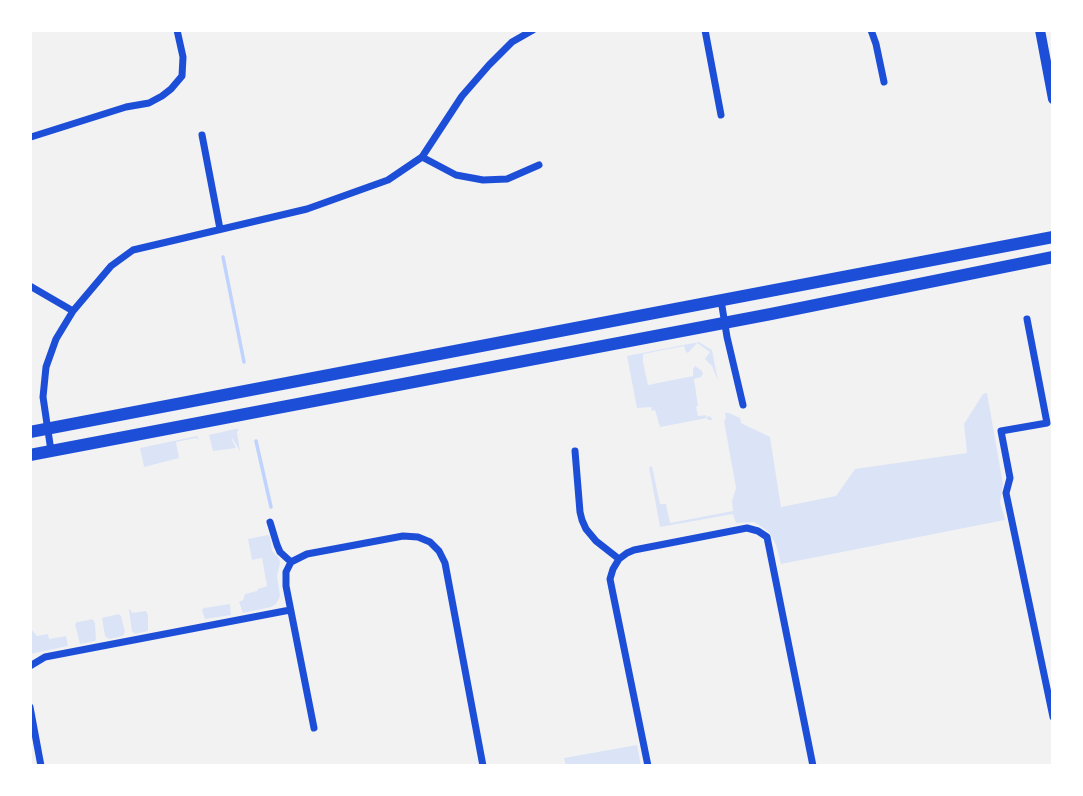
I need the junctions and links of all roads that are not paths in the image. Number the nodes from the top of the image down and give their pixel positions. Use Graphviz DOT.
graph roads {
  1 [pos="177,30"];
  2 [pos="533,30"];
  3 [pos="705,30"];
  4 [pos="870,30"];
  5 [pos="1040,30"];
  6 [pos="1050,57"];
  7 [pos="884,82"];
  8 [pos="1053,99"];
  9 [pos="721,115"];
  10 [pos="201,135"];
  11 [pos="31,137"];
  12 [pos="422,157"];
  13 [pos="539,165"];
  14 [pos="220,229"];
  15 [pos="1053,237"];
  16 [pos="1053,257"];
  17 [pos="30,286"];
  18 [pos="721,300"];
  19 [pos="72,311"];
  20 [pos="1027,319"];
  21 [pos="725,322"];
  22 [pos="743,405"];
  23 [pos="47,429"];
  24 [pos="30,432"];
  25 [pos="51,451"];
  26 [pos="575,451"];
  27 [pos="30,456"];
  28 [pos="270,522"];
  29 [pos="619,559"];
  30 [pos="291,562"];
  31 [pos="290,610"];
  32 [pos="30,666"];
  33 [pos="30,707"];
  34 [pos="1053,718"];
  35 [pos="314,728"];
  36 [pos="41,766"];
  37 [pos="483,766"];
  38 [pos="648,766"];
  39 [pos="813,766"];
  1 -- 11 [label="street"];
  2 -- 12 [label="street"];
  3 -- 9 [label="street"];
  4 -- 7 [label="street"];
  5 -- 6 [label="main road"];
  6 -- 8 [label="main road"];
  10 -- 14 [label="street"];
  12 -- 13 [label="street"];
  12 -- 14 [label="street"];
  14 -- 19 [label="street"];
  15 -- 18 [label="main road"];
  16 -- 21 [label="main road"];
  17 -- 19 [label="street"];
  18 -- 21 [label="street"];
  18 -- 23 [label="main road"];
  19 -- 23 [label="street"];
  20 -- 34 [label="street"];
  21 -- 22 [label="street"];
  21 -- 25 [label="main road"];
  23 -- 24 [label="main road"];
  23 -- 25 [label="street"];
  25 -- 27 [label="main road"];
  26 -- 29 [label="street"];
  28 -- 30 [label="street"];
  29 -- 38 [label="street"];
  29 -- 39 [label="street"];
  30 -- 31 [label="street"];
  30 -- 37 [label="street"];
  31 -- 32 [label="street"];
  31 -- 35 [label="street"];
  33 -- 36 [label="street"];
}
